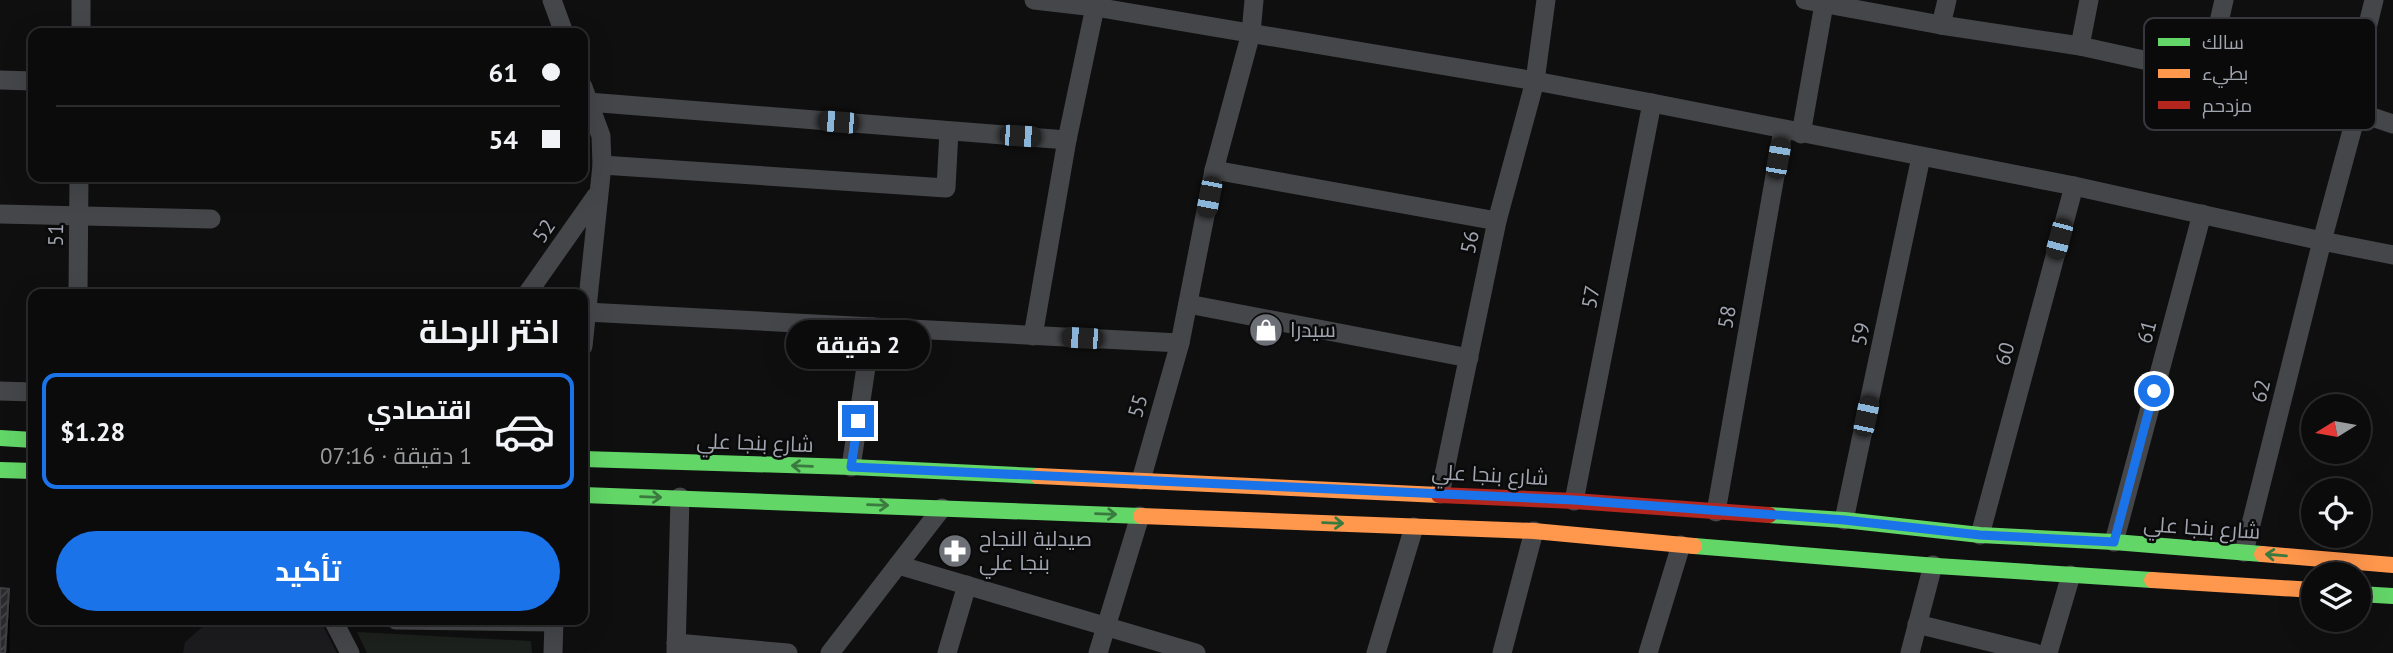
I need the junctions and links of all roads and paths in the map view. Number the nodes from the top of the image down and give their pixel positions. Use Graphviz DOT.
graph roads {
  1 [pos="81,0"];
  2 [pos="552,0"];
  3 [pos="1034,0"];
  4 [pos="1254,0"];
  5 [pos="1546,0"];
  6 [pos="1947,0"];
  7 [pos="2089,0"];
  8 [pos="2224,0"];
  9 [pos="2374,0"];
  10 [pos="1813,1"];
  11 [pos="1095,8"];
  12 [pos="2220,18"];
  13 [pos="2370,18"];
  14 [pos="1941,26"];
  15 [pos="81,28"];
  16 [pos="562,28"];
  17 [pos="1251,33"];
  18 [pos="2080,46"];
  19 [pos="2144,60"];
  20 [pos="0,80"];
  21 [pos="28,80"];
  22 [pos="1535,81"];
  23 [pos="588,94"];
  24 [pos="588,102"];
  25 [pos="1652,103"];
  26 [pos="2376,119"];
  27 [pos="2393,124"];
  28 [pos="2348,130"];
  29 [pos="949,131"];
  30 [pos="1792,132"];
  31 [pos="1067,140"];
  32 [pos="1922,157"];
  33 [pos="602,165"];
  34 [pos="1214,170"];
  35 [pos="79,182"];
  36 [pos="2074,186"];
  37 [pos="597,195"];
  38 [pos="0,214"];
  39 [pos="2202,214"];
  40 [pos="79,216"];
  41 [pos="211,219"];
  42 [pos="1497,221"];
  43 [pos="2322,241"];
  44 [pos="2393,255"];
  45 [pos="78,289"];
  46 [pos="531,289"];
  47 [pos="588,291"];
  48 [pos="1188,304"];
  49 [pos="588,312"];
  50 [pos="872,327"];
  51 [pos="1033,336"];
  52 [pos="1180,344"];
  53 [pos="1469,358"];
  54 [pos="0,391"];
  55 [pos="28,392"];
  56 [pos="0,439"];
  57 [pos="28,440"];
  58 [pos="588,459"];
  59 [pos="851,467"];
  60 [pos="0,470"];
  61 [pos="28,471"];
  62 [pos="1141,480"];
  63 [pos="1440,494"];
  64 [pos="588,495"];
  65 [pos="680,497"];
  66 [pos="1574,500"];
  67 [pos="1222,501"];
  68 [pos="942,508"];
  69 [pos="1716,512"];
  70 [pos="1140,516"];
  71 [pos="1844,520"];
  72 [pos="1414,527"];
  73 [pos="1534,531"];
  74 [pos="1980,535"];
  75 [pos="2114,542"];
  76 [pos="1681,545"];
  77 [pos="2244,552"];
  78 [pos="898,565"];
  79 [pos="1933,565"];
  80 [pos="2393,565"];
  81 [pos="2071,575"];
  82 [pos="967,585"];
  83 [pos="2301,589"];
  84 [pos="2371,595"];
  85 [pos="2393,596"];
  86 [pos="2371,597"];
  87 [pos="2393,606"];
  88 [pos="1917,624"];
  89 [pos="336,625"];
  90 [pos="554,625"];
  91 [pos="1106,626"];
  92 [pos="676,648"];
  93 [pos="1652,652"];
  94 [pos="351,653"];
  95 [pos="553,653"];
  96 [pos="788,653"];
  97 [pos="830,653"];
  98 [pos="947,653"];
  99 [pos="1098,653"];
  100 [pos="1196,653"];
  101 [pos="1376,653"];
  102 [pos="1502,653"];
  103 [pos="1910,653"];
  104 [pos="2035,653"];
  105 [pos="2048,653"];
  1 -- 15 [label="street"];
  2 -- 16 [label="street"];
  3 -- 11 [label="street"];
  4 -- 17 [label="street, 55"];
  5 -- 22 [label="street, 56"];
  6 -- 14 [label="street"];
  7 -- 18 [label="street"];
  8 -- 12 [label="street"];
  9 -- 13 [label="street, 62"];
  10 -- 14 [label="street"];
  10 -- 30 [label="street, 58"];
  11 -- 17 [label="street"];
  11 -- 31 [label="street"];
  14 -- 18 [label="street"];
  17 -- 22 [label="street"];
  17 -- 34 [label="street, 55"];
  18 -- 19 [label="street"];
  20 -- 21 [label="street"];
  22 -- 25 [label="street"];
  22 -- 42 [label="street, 56"];
  23 -- 29 [label="street"];
  24 -- 33 [label="street"];
  25 -- 30 [label="street"];
  25 -- 66 [label="street, 57"];
  26 -- 27 [label="street"];
  28 -- 43 [label="street, 62"];
  29 -- 31 [label="street"];
  29 -- 33 [label="street"];
  30 -- 32 [label="street"];
  30 -- 69 [label="street, 58"];
  31 -- 51 [label="street"];
  32 -- 36 [label="street"];
  32 -- 71 [label="street, 59"];
  33 -- 37 [label="street"];
  34 -- 42 [label="street"];
  34 -- 48 [label="street, 55"];
  35 -- 40 [label="street, 51"];
  36 -- 39 [label="street"];
  36 -- 74 [label="street, 60"];
  37 -- 46 [label="street, 52"];
  37 -- 47 [label="street"];
  38 -- 40 [label="street"];
  39 -- 43 [label="street"];
  39 -- 75 [label="street, 61"];
  40 -- 41 [label="street"];
  40 -- 45 [label="street, 51"];
  42 -- 53 [label="street, 56"];
  43 -- 44 [label="street"];
  43 -- 77 [label="street, 62"];
  48 -- 52 [label="street, 55"];
  48 -- 53 [label="street"];
  49 -- 50 [label="street"];
  50 -- 51 [label="street"];
  50 -- 59 [label="street"];
  51 -- 52 [label="street"];
  52 -- 62 [label="street, 55"];
  53 -- 63 [label="street, 56"];
  54 -- 55 [label="street"];
  56 -- 57 [label="main road"];
  59 -- 58 [label="main road, شارع بنجا علي, one-way"];
  59 -- 62 [label="main road, شارع بنجا علي"];
  60 -- 61 [label="main road"];
  62 -- 67 [label="main road, شارع بنجا علي"];
  63 -- 66 [label="main road, شارع بنجا علي"];
  63 -- 67 [label="main road, شارع بنجا علي"];
  64 -- 65 [label="main road, شارع بنجا علي, one-way"];
  65 -- 68 [label="main road, شارع بنجا علي, one-way"];
  65 -- 92 [label="street"];
  66 -- 69 [label="main road, شارع بنجا علي"];
  67 -- 70 [label="main road, شارع بنجا علي"];
  67 -- 72 [label="main road, شارع بنجا علي, one-way"];
  68 -- 70 [label="main road, شارع بنجا علي, one-way"];
  68 -- 78 [label="street"];
  69 -- 71 [label="main road, شارع بنجا علي"];
  70 -- 91 [label="street"];
  71 -- 74 [label="main road, شارع بنجا علي"];
  72 -- 73 [label="main road, شارع بنجا علي"];
  72 -- 101 [label="street"];
  73 -- 76 [label="main road, شارع بنجا علي"];
  73 -- 102 [label="street"];
  74 -- 75 [label="main road, شارع بنجا علي"];
  75 -- 77 [label="main road, شارع بنجا علي"];
  76 -- 79 [label="main road, شارع بنجا علي"];
  76 -- 93 [label="street"];
  80 -- 77 [label="main road, شارع بنجا علي, one-way"];
  78 -- 82 [label="street"];
  78 -- 97 [label="street"];
  79 -- 81 [label="main road, شارع بنجا علي"];
  79 -- 88 [label="street"];
  81 -- 83 [label="main road, شارع بنجا علي"];
  81 -- 105 [label="street"];
  82 -- 91 [label="street"];
  82 -- 98 [label="street"];
  84 -- 85 [label="main road"];
  86 -- 87 [label="main road"];
  88 -- 103 [label="street"];
  88 -- 104 [label="street"];
  89 -- 94 [label="street"];
  90 -- 95 [label="street"];
  91 -- 99 [label="street"];
  91 -- 100 [label="street"];
  92 -- 96 [label="street"];
}
